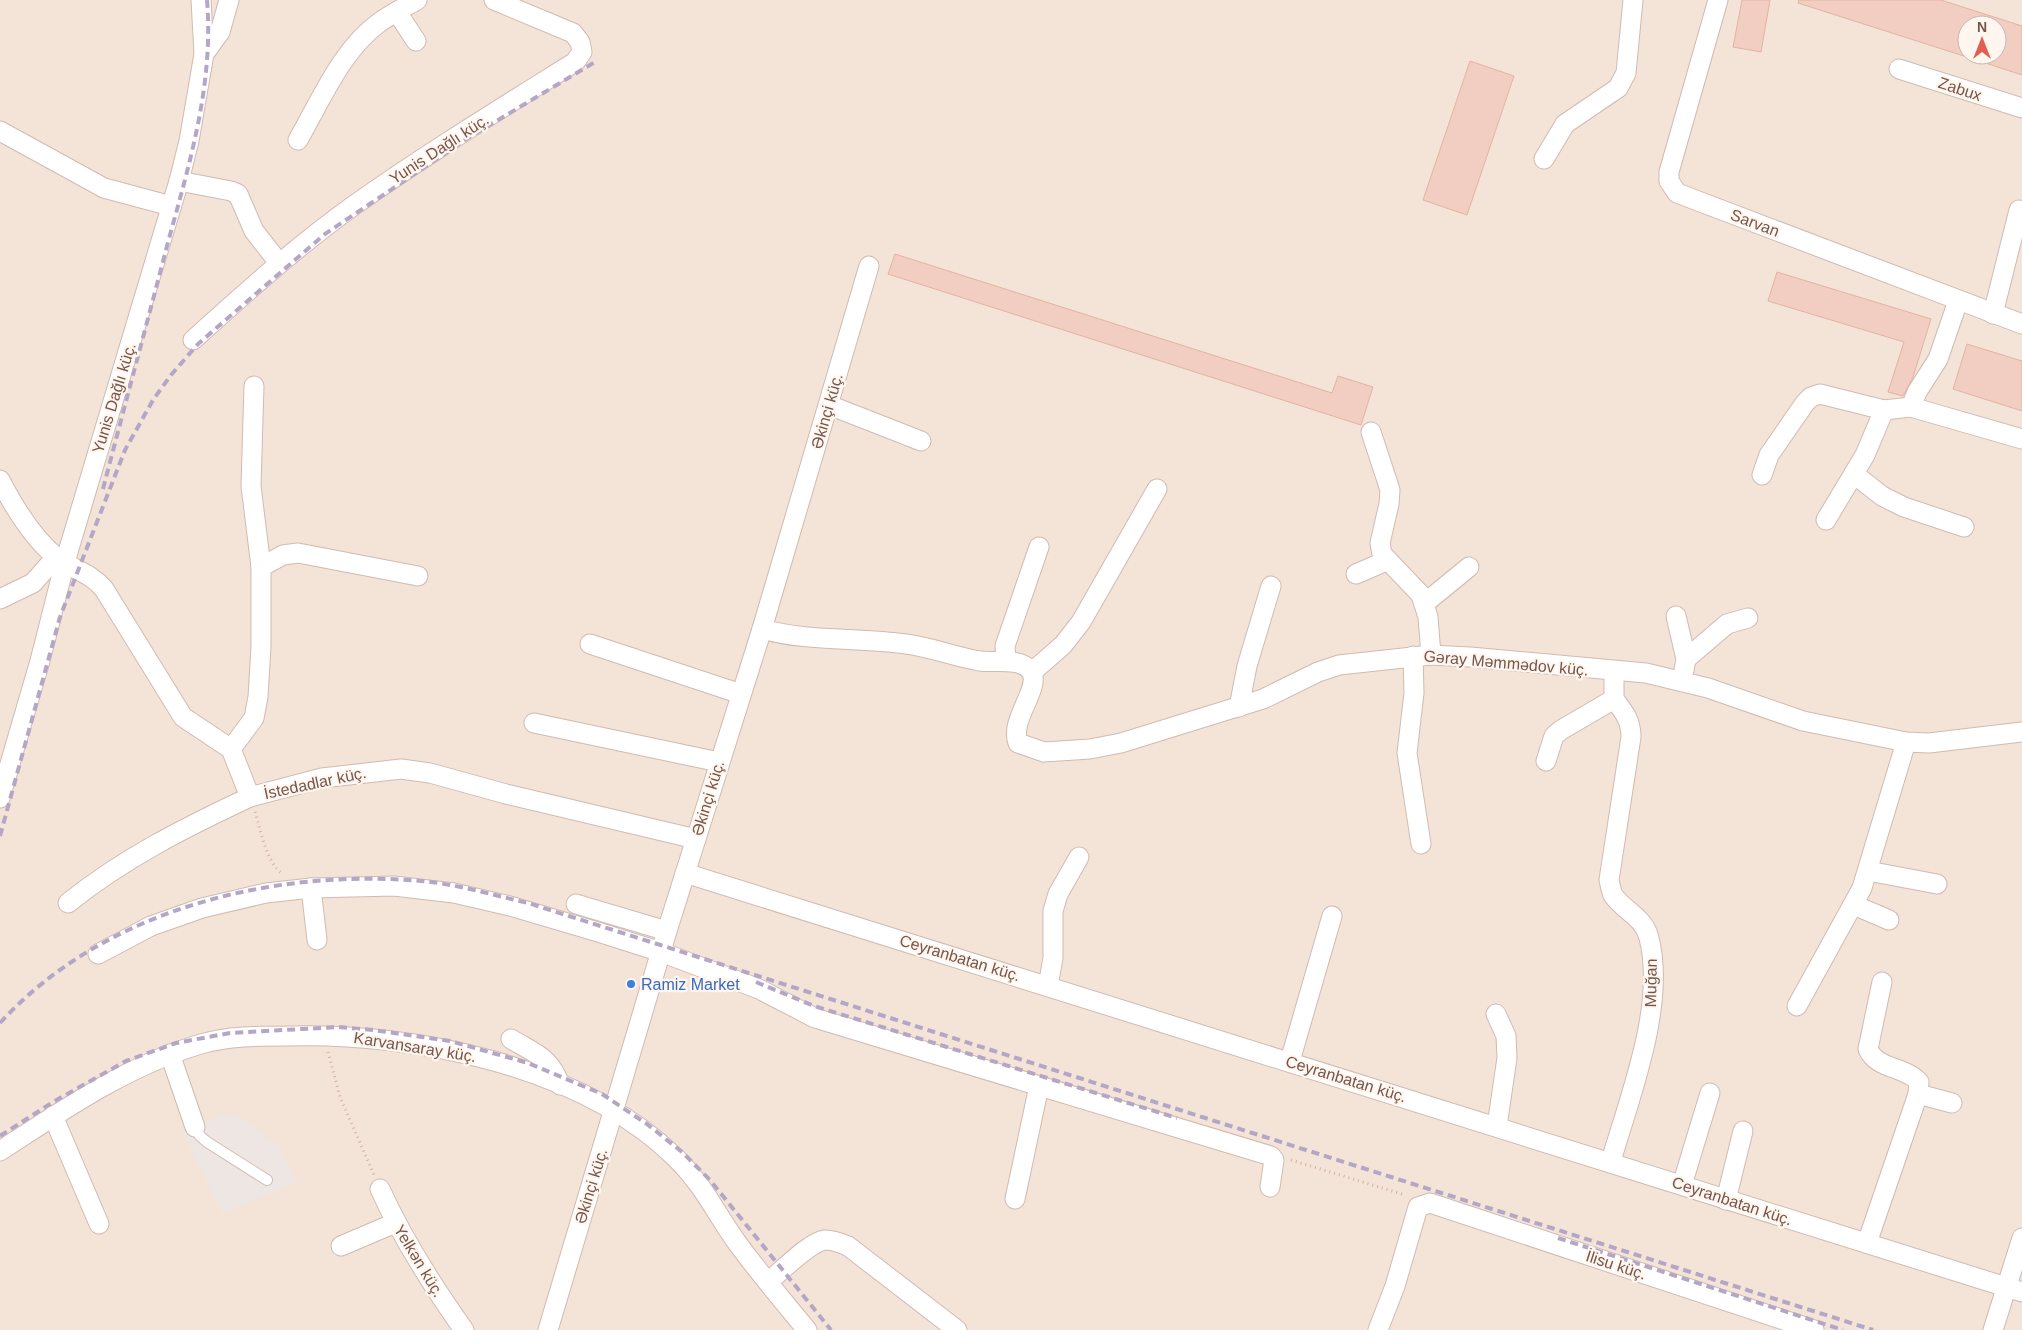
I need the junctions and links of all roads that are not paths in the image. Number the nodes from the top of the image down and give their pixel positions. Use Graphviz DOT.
graph roads {
  1 [pos="201,0"];
  2 [pos="229,0"];
  3 [pos="417,0"];
  4 [pos="494,0"];
  5 [pos="1633,0"];
  6 [pos="1718,0"];
  7 [pos="398,12"];
  8 [pos="416,41"];
  9 [pos="204,54"];
  10 [pos="1899,69"];
  11 [pos="2022,108"];
  12 [pos="0,131"];
  13 [pos="298,140"];
  14 [pos="1544,159"];
  15 [pos="179,181"];
  16 [pos="172,206"];
  17 [pos="2019,210"];
  18 [pos="279,263"];
  19 [pos="869,266"];
  20 [pos="1958,301"];
  21 [pos="1993,314"];
  22 [pos="2022,324"];
  23 [pos="193,340"];
  24 [pos="254,386"];
  25 [pos="829,405"];
  26 [pos="1911,407"];
  27 [pos="1884,410"];
  28 [pos="1371,432"];
  29 [pos="2022,439"];
  30 [pos="921,441"];
  31 [pos="1854,474"];
  32 [pos="1762,475"];
  33 [pos="0,480"];
  34 [pos="1158,489"];
  35 [pos="1826,520"];
  36 [pos="1964,527"];
  37 [pos="1039,547"];
  38 [pos="60,560"];
  39 [pos="1386,561"];
  40 [pos="261,567"];
  41 [pos="1469,567"];
  42 [pos="1356,574"];
  43 [pos="418,576"];
  44 [pos="1272,586"];
  45 [pos="0,599"];
  46 [pos="1425,604"];
  47 [pos="1676,616"];
  48 [pos="1748,618"];
  49 [pos="762,629"];
  50 [pos="590,644"];
  51 [pos="1422,656"];
  52 [pos="1686,659"];
  53 [pos="1006,661"];
  54 [pos="1032,672"];
  55 [pos="1614,672"];
  56 [pos="1683,682"];
  57 [pos="741,694"];
  58 [pos="1614,699"];
  59 [pos="1239,708"];
  60 [pos="534,723"];
  61 [pos="2022,732"];
  62 [pos="1906,742"];
  63 [pos="231,749"];
  64 [pos="1546,761"];
  65 [pos="719,762"];
  66 [pos="250,797"];
  67 [pos="0,798"];
  68 [pos="696,838"];
  69 [pos="1421,844"];
  70 [pos="1080,856"];
  71 [pos="1868,871"];
  72 [pos="686,873"];
  73 [pos="1937,884"];
  74 [pos="311,888"];
  75 [pos="68,903"];
  76 [pos="576,904"];
  77 [pos="1854,905"];
  78 [pos="1332,916"];
  79 [pos="1889,920"];
  80 [pos="667,931"];
  81 [pos="317,940"];
  82 [pos="661,952"];
  83 [pos="98,954"];
  84 [pos="1882,982"];
  85 [pos="1048,986"];
  86 [pos="1797,1006"];
  87 [pos="1496,1014"];
  88 [pos="512,1039"];
  89 [pos="170,1054"];
  90 [pos="1290,1062"];
  91 [pos="560,1085"];
  92 [pos="1039,1086"];
  93 [pos="1710,1093"];
  94 [pos="1918,1094"];
  95 [pos="1952,1103"];
  96 [pos="613,1111"];
  97 [pos="53,1116"];
  98 [pos="1497,1126"];
  99 [pos="195,1127"];
  100 [pos="1743,1131"];
  101 [pos="0,1151"];
  102 [pos="1611,1161"];
  103 [pos="267,1180"];
  104 [pos="1682,1185"];
  105 [pos="1270,1187"];
  106 [pos="380,1189"];
  107 [pos="1015,1199"];
  108 [pos="1726,1200"];
  109 [pos="395,1223"];
  110 [pos="99,1224"];
  111 [pos="2022,1238"];
  112 [pos="1867,1243"];
  113 [pos="341,1246"];
  114 [pos="768,1282"];
  115 [pos="2014,1289"];
  116 [pos="464,1330"];
  117 [pos="548,1330"];
  118 [pos="807,1330"];
  119 [pos="957,1330"];
  120 [pos="1378,1330"];
  121 [pos="1814,1330"];
  122 [pos="1993,1330"];
  1 -- 9 [label="street"];
  2 -- 9 [label="street, Yunis Dağlı küç."];
  3 -- 7 [label="street"];
  4 -- 18 [label="street, Yunis Dağlı küç."];
  5 -- 14 [label="street"];
  6 -- 20 [label="street, Sarvan"];
  7 -- 8 [label="street"];
  7 -- 13 [label="street"];
  9 -- 15 [label="street, Yunis Dağlı küç."];
  10 -- 11 [label="street, Zabux"];
  12 -- 16 [label="street"];
  15 -- 16 [label="street, Yunis Dağlı küç."];
  15 -- 18 [label="street"];
  16 -- 38 [label="street, Yunis Dağlı küç."];
  17 -- 21 [label="street"];
  18 -- 23 [label="street, Yunis Dağlı küç."];
  19 -- 25 [label="street, Əkinçi küç."];
  20 -- 21 [label="street, Sarvan"];
  20 -- 26 [label="street"];
  21 -- 22 [label="street, Sarvan"];
  24 -- 40 [label="street"];
  25 -- 30 [label="street"];
  25 -- 49 [label="street, Əkinçi küç."];
  26 -- 27 [label="street"];
  26 -- 29 [label="street"];
  27 -- 31 [label="street"];
  27 -- 32 [label="street"];
  28 -- 39 [label="street"];
  31 -- 35 [label="street"];
  31 -- 36 [label="street"];
  33 -- 38 [label="street"];
  34 -- 54 [label="street"];
  37 -- 53 [label="street"];
  38 -- 45 [label="street"];
  38 -- 63 [label="street"];
  38 -- 67 [label="street, Yunis Dağlı küç."];
  39 -- 42 [label="street"];
  39 -- 46 [label="street"];
  40 -- 43 [label="street"];
  40 -- 63 [label="street"];
  41 -- 46 [label="street"];
  44 -- 59 [label="street"];
  46 -- 51 [label="street"];
  47 -- 52 [label="street"];
  48 -- 52 [label="street"];
  49 -- 53 [label="street"];
  49 -- 57 [label="street, Əkinçi küç."];
  50 -- 57 [label="street"];
  51 -- 55 [label="street, Gəray Məmmədov küç."];
  51 -- 59 [label="street, Gəray Məmmədov küç."];
  51 -- 69 [label="street"];
  52 -- 56 [label="street"];
  53 -- 54 [label="street"];
  54 -- 59 [label="street, Gəray Məmmədov küç."];
  55 -- 56 [label="street, Gəray Məmmədov küç."];
  55 -- 58 [label="street"];
  56 -- 62 [label="street, Gəray Məmmədov küç."];
  57 -- 65 [label="street, Əkinçi küç."];
  58 -- 64 [label="street"];
  58 -- 102 [label="street, Muğan"];
  60 -- 65 [label="street"];
  61 -- 62 [label="street, Gəray Məmmədov küç."];
  62 -- 71 [label="street"];
  63 -- 66 [label="street, İstedadlar küç."];
  65 -- 68 [label="street, Əkinçi küç."];
  66 -- 68 [label="street, İstedadlar küç."];
  66 -- 75 [label="street"];
  68 -- 72 [label="street, Əkinçi küç."];
  70 -- 85 [label="street"];
  71 -- 73 [label="street"];
  71 -- 77 [label="street"];
  72 -- 80 [label="street, Əkinçi küç."];
  72 -- 85 [label="street, Ceyranbatan küç."];
  74 -- 81 [label="street"];
  74 -- 82 [label="street"];
  74 -- 83 [label="street"];
  76 -- 80 [label="street"];
  77 -- 79 [label="street"];
  77 -- 86 [label="street"];
  78 -- 90 [label="street"];
  80 -- 82 [label="street, Əkinçi küç."];
  82 -- 92 [label="street"];
  82 -- 96 [label="street, Əkinçi küç."];
  84 -- 94 [label="street"];
  85 -- 90 [label="street, Ceyranbatan küç."];
  87 -- 98 [label="street"];
  88 -- 91 [label="street"];
  89 -- 91 [label="street, Karvansaray küç."];
  89 -- 97 [label="street, Karvansaray küç."];
  89 -- 99 [label="street"];
  90 -- 98 [label="street, Ceyranbatan küç."];
  91 -- 96 [label="street, Karvansaray küç."];
  92 -- 105 [label="street"];
  92 -- 107 [label="street"];
  93 -- 104 [label="street"];
  94 -- 95 [label="street"];
  94 -- 112 [label="street"];
  96 -- 114 [label="street, Karvansaray küç."];
  96 -- 117 [label="street, Əkinçi küç."];
  97 -- 101 [label="street, Karvansaray küç."];
  97 -- 110 [label="street"];
  98 -- 102 [label="street, Ceyranbatan küç."];
  99 -- 103 [label="lane"];
  100 -- 108 [label="street"];
  102 -- 104 [label="street, Ceyranbatan küç."];
  104 -- 108 [label="street, Ceyranbatan küç."];
  106 -- 109 [label="street, Yelkən küç."];
  108 -- 112 [label="street, Ceyranbatan küç."];
  109 -- 113 [label="street"];
  109 -- 116 [label="street, Yelkən küç."];
  111 -- 115 [label="street"];
  112 -- 115 [label="street, Ceyranbatan küç."];
  114 -- 118 [label="street, Karvansaray küç."];
  114 -- 119 [label="street"];
  115 -- 122 [label="street"];
  120 -- 121 [label="street, İlisu küç."];
}
